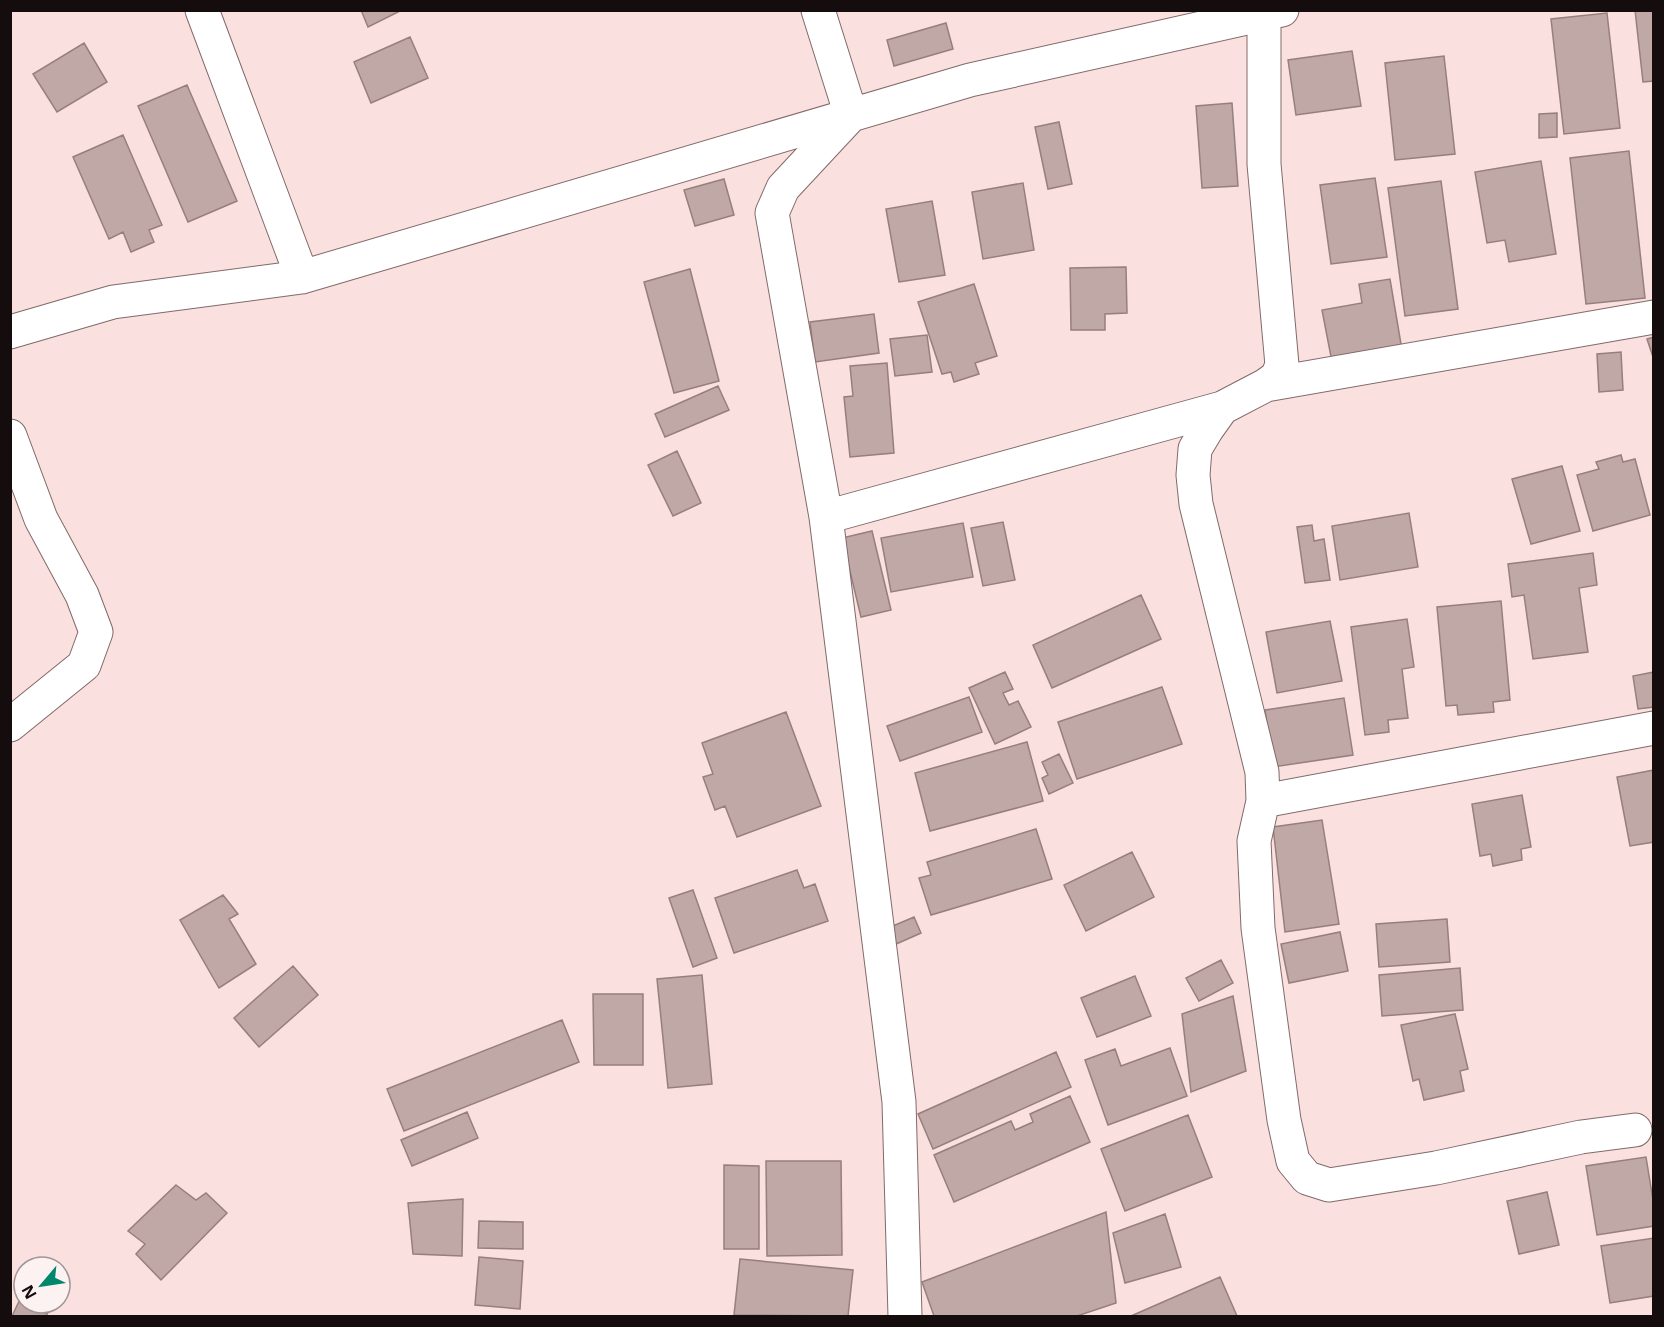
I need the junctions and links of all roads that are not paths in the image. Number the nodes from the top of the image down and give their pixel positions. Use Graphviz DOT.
graph roads {
  1 [pos="202,10"];
  2 [pos="818,10"];
  3 [pos="1273,13"];
  4 [pos="851,116"];
  5 [pos="302,277"];
  6 [pos="1653,317"];
  7 [pos="10,332"];
  8 [pos="1266,385"];
  9 [pos="1222,408"];
  10 [pos="10,436"];
  11 [pos="826,517"];
  12 [pos="10,724"];
  13 [pos="1653,728"];
  14 [pos="1263,801"];
  15 [pos="1635,1130"];
  16 [pos="905,1317"];
  1 -- 5 [label="street"];
  2 -- 4 [label="street"];
  3 -- 4 [label="street"];
  3 -- 8 [label="street"];
  4 -- 5 [label="street"];
  4 -- 11 [label="street"];
  5 -- 7 [label="street"];
  6 -- 8 [label="street"];
  8 -- 9 [label="street"];
  9 -- 11 [label="street"];
  9 -- 14 [label="street"];
  10 -- 12 [label="street"];
  11 -- 16 [label="street"];
  13 -- 14 [label="street"];
  14 -- 15 [label="street"];
}
